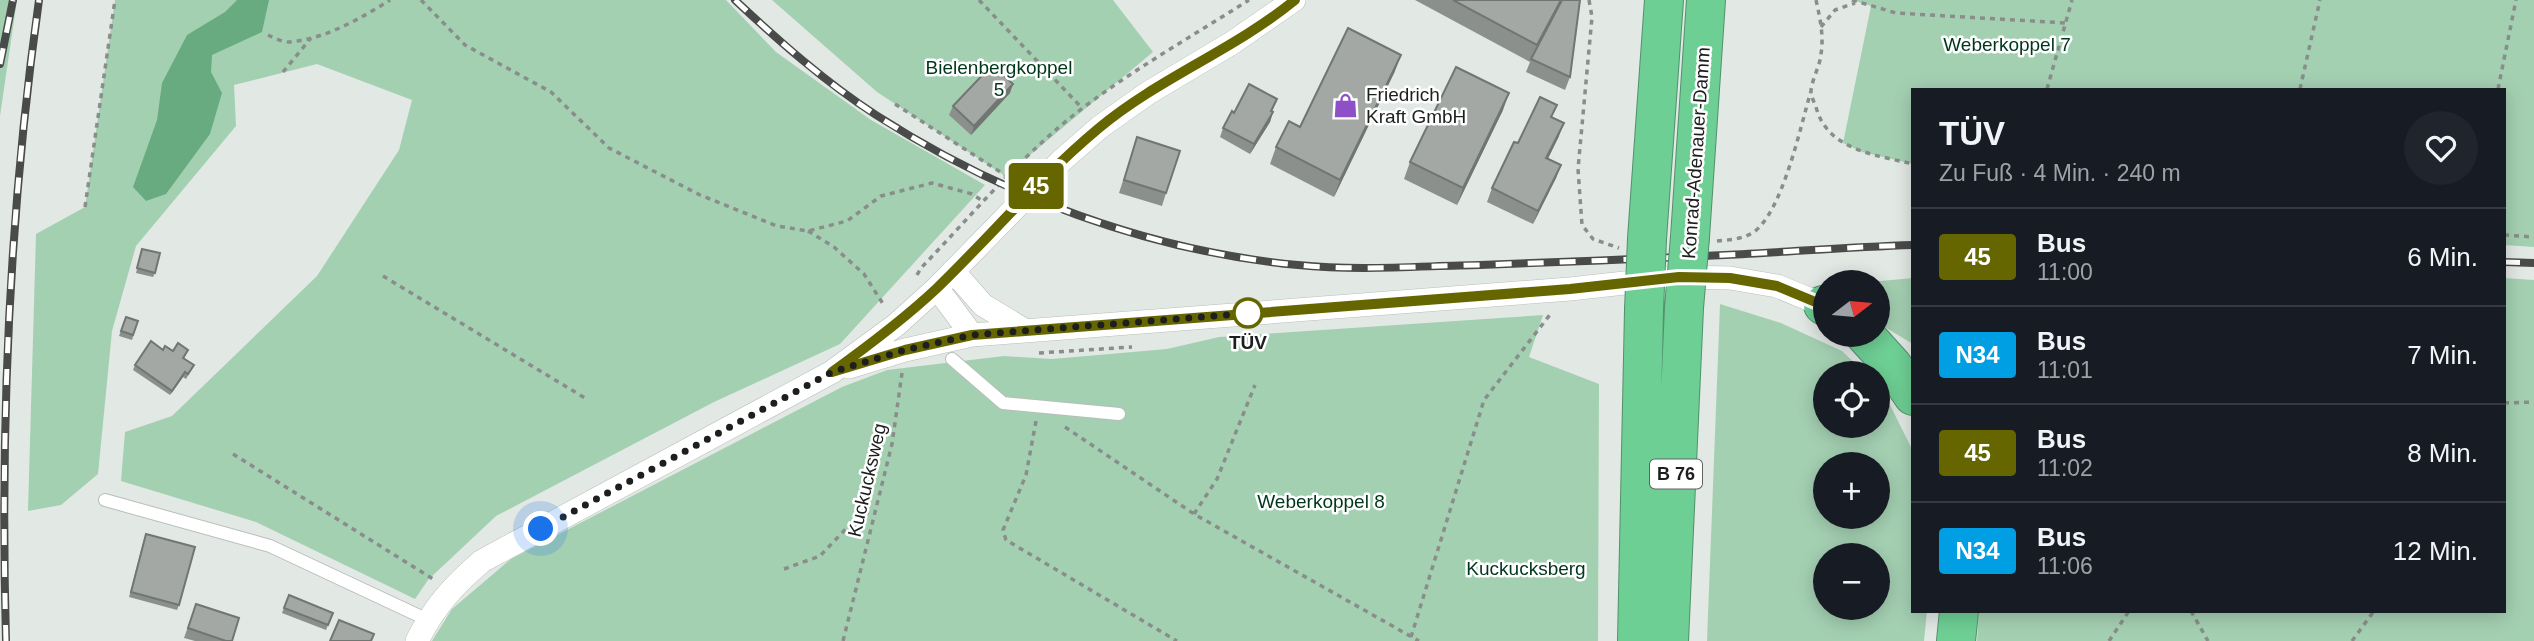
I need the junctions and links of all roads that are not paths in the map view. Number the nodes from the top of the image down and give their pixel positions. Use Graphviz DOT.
graph roads {
  1 [pos="1294,0"];
  2 [pos="1664,0"];
  3 [pos="1706,0"];
  4 [pos="953,271"];
  5 [pos="937,288"];
  6 [pos="1813,301"];
  7 [pos="1024,330"];
  8 [pos="972,335"];
  9 [pos="1876,347"];
  10 [pos="952,359"];
  11 [pos="832,372"];
  12 [pos="1911,393"];
  13 [pos="1119,414"];
  14 [pos="105,500"];
  15 [pos="1959,613"];
  16 [pos="428,620"];
  17 [pos="417,641"];
  18 [pos="1637,641"];
  19 [pos="1669,641"];
  20 [pos="1956,641"];
  1 -- 4 [label="street"];
  2 -- 18 [label="highway, B 76, bridge"];
  3 -- 19 [label="highway, Konrad-Adenauer-Damm / B 76, bridge"];
  4 -- 5 [label="street"];
  4 -- 7 [label="street"];
  5 -- 8 [label="street"];
  5 -- 11 [label="street"];
  6 -- 7 [label="street"];
  7 -- 8 [label="street"];
  8 -- 11 [label="street"];
  9 -- 12 [label="highway"];
  10 -- 13 [label="lane"];
  11 -- 16 [label="street"];
  14 -- 16 [label="lane"];
  15 -- 20 [label="highway"];
  16 -- 17 [label="street"];
}
